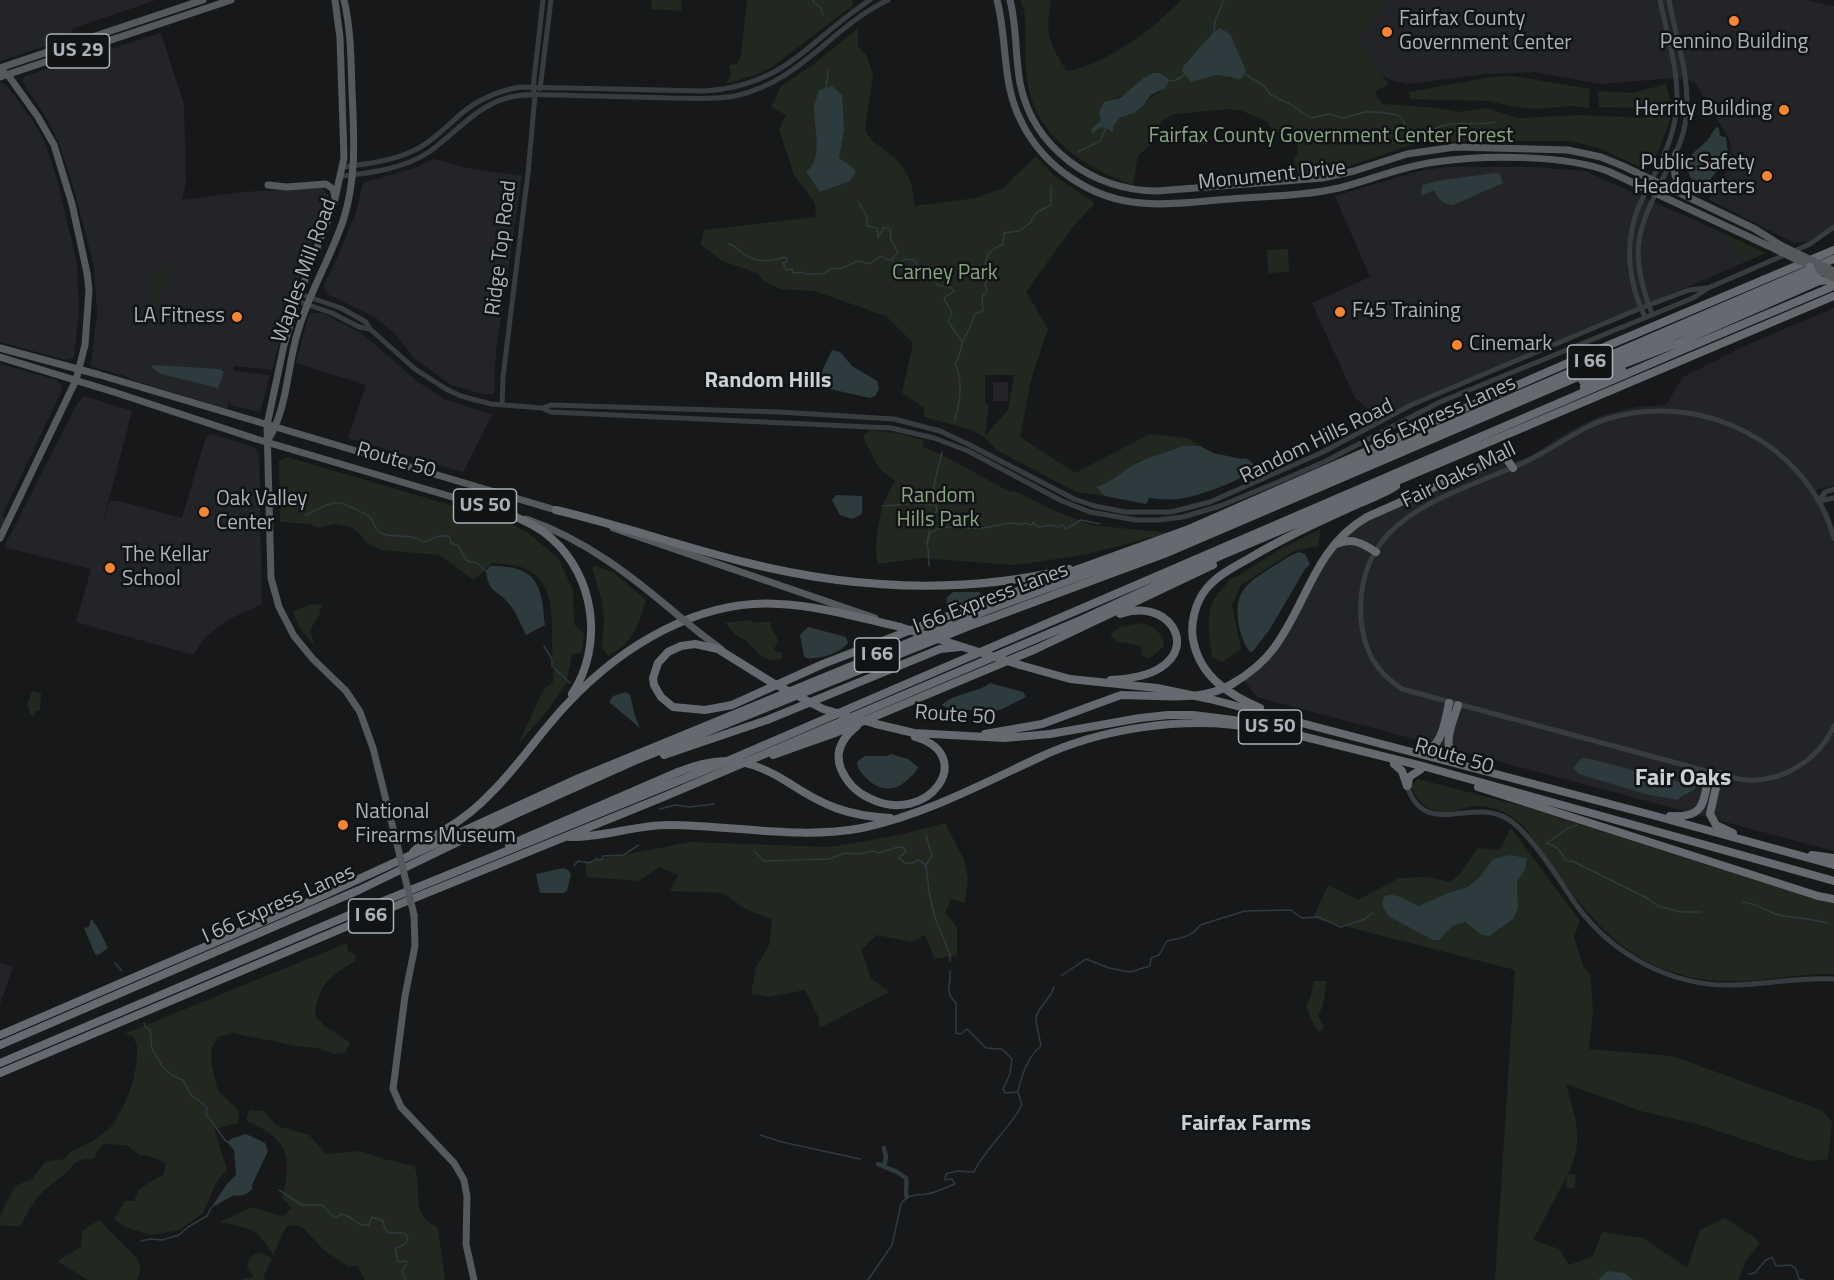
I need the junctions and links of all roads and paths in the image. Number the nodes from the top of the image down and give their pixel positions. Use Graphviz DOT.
graph roads {
  1 [pos="202,0"];
  2 [pos="231,0"];
  3 [pos="334,0"];
  4 [pos="344,0"];
  5 [pos="543,0"];
  6 [pos="551,0"];
  7 [pos="888,0"];
  8 [pos="997,0"];
  9 [pos="1010,0"];
  10 [pos="1660,0"];
  11 [pos="1669,0"];
  12 [pos="869,1"];
  13 [pos="871,9"];
  14 [pos="2,68"];
  15 [pos="4,76"];
  16 [pos="533,88"];
  17 [pos="540,88"];
  18 [pos="535,95"];
  19 [pos="1676,153"];
  20 [pos="354,166"];
  21 [pos="343,167"];
  22 [pos="353,175"];
  23 [pos="342,176"];
  24 [pos="1652,180"];
  25 [pos="268,184"];
  26 [pos="1660,184"];
  27 [pos="1647,189"];
  28 [pos="1655,193"];
  29 [pos="335,198"];
  30 [pos="1697,202"];
  31 [pos="1834,227"];
  32 [pos="1779,248"];
  33 [pos="1834,250"];
  34 [pos="1834,259"];
  35 [pos="1810,267"];
  36 [pos="1834,269"];
  37 [pos="1834,279"];
  38 [pos="1808,286"];
  39 [pos="1834,286"];
  40 [pos="1708,288"];
  41 [pos="1834,296"];
  42 [pos="299,298"];
  43 [pos="308,300"];
  44 [pos="1649,305"];
  45 [pos="1641,308"];
  46 [pos="1652,314"];
  47 [pos="1645,316"];
  48 [pos="0,348"];
  49 [pos="1659,352"];
  50 [pos="19,353"];
  51 [pos="0,357"];
  52 [pos="14,361"];
  53 [pos="79,369"];
  54 [pos="76,380"];
  55 [pos="502,405"];
  56 [pos="542,408"];
  57 [pos="1492,413"];
  58 [pos="267,425"];
  59 [pos="276,427"];
  60 [pos="1503,429"];
  61 [pos="267,442"];
  62 [pos="1513,468"];
  63 [pos="1415,473"];
  64 [pos="1834,489"];
  65 [pos="1834,498"];
  66 [pos="1819,501"];
  67 [pos="556,510"];
  68 [pos="507,513"];
  69 [pos="1320,514"];
  70 [pos="1834,537"];
  71 [pos="0,538"];
  72 [pos="1332,546"];
  73 [pos="1376,552"];
  74 [pos="1108,559"];
  75 [pos="900,627"];
  76 [pos="1082,628"];
  77 [pos="970,649"];
  78 [pos="727,654"];
  79 [pos="1084,681"];
  80 [pos="1449,703"];
  81 [pos="1458,705"];
  82 [pos="870,718"];
  83 [pos="1289,720"];
  84 [pos="548,725"];
  85 [pos="874,726"];
  86 [pos="1834,726"];
  87 [pos="929,735"];
  88 [pos="1410,752"];
  89 [pos="749,761"];
  90 [pos="634,762"];
  91 [pos="1394,764"];
  92 [pos="1464,766"];
  93 [pos="1420,770"];
  94 [pos="1715,773"];
  95 [pos="1451,777"];
  96 [pos="1485,784"];
  97 [pos="1407,786"];
  98 [pos="1652,815"];
  99 [pos="900,818"];
  100 [pos="565,837"];
  101 [pos="1748,840"];
  102 [pos="1789,852"];
  103 [pos="407,857"];
  104 [pos="1834,858"];
  105 [pos="1834,865"];
  106 [pos="463,870"];
  107 [pos="1834,881"];
  108 [pos="1834,899"];
  109 [pos="1834,979"];
  110 [pos="0,1035"];
  111 [pos="0,1045"];
  112 [pos="0,1063"];
  113 [pos="0,1073"];
  114 [pos="474,1280"];
  1 -- 14 [label="main road, US 29"];
  2 -- 15 [label="main road, US 29"];
  3 -- 21 [label="main road, Waples Mill Road"];
  4 -- 20 [label="main road, Waples Mill Road"];
  5 -- 16 [label="street, Ridge Top Road"];
  6 -- 17 [label="street"];
  7 -- 13 [label="street"];
  8 -- 27 [label="main road, Monument Drive"];
  9 -- 24 [label="main road, Monument Drive"];
  10 -- 24 [label="street"];
  11 -- 19 [label="street"];
  12 -- 13 [label="street"];
  12 -- 17 [label="street"];
  13 -- 18 [label="street"];
  14 -- 15 [label="main road"];
  15 -- 53 [label="main road"];
  16 -- 17 [label="street"];
  16 -- 18 [label="street, Ridge Top Road"];
  16 -- 20 [label="street"];
  17 -- 18 [label="street"];
  18 -- 22 [label="street"];
  18 -- 55 [label="street, Ridge Top Road"];
  19 -- 26 [label="street"];
  19 -- 30 [label="main road"];
  20 -- 21 [label="street"];
  20 -- 22 [label="main road, Waples Mill Road"];
  21 -- 23 [label="main road, Waples Mill Road"];
  22 -- 23 [label="street"];
  22 -- 43 [label="main road, Waples Mill Road"];
  23 -- 29 [label="main road, Waples Mill Road"];
  24 -- 26 [label="main road, Monument Drive"];
  24 -- 27 [label="street"];
  25 -- 29 [label="main road"];
  26 -- 28 [label="street"];
  26 -- 30 [label="main road, Monument Drive"];
  27 -- 28 [label="main road, Monument Drive"];
  27 -- 45 [label="street"];
  28 -- 32 [label="main road, Monument Drive"];
  28 -- 44 [label="street"];
  29 -- 42 [label="main road, Waples Mill Road"];
  30 -- 32 [label="main road, Monument Drive"];
  31 -- 40 [label="street, Random Hills Road"];
  32 -- 35 [label="main road, Monument Drive, bridge"];
  32 -- 36 [label="main road, Monument Drive, bridge"];
  33 -- 74 [label="highway"];
  34 -- 103 [label="highway, I 66"];
  35 -- 37 [label="main road, Monument Drive, bridge"];
  35 -- 38 [label="highway, bridge"];
  36 -- 57 [label="highway, I 66 Express Lanes"];
  37 -- 38 [label="highway"];
  37 -- 49 [label="highway"];
  38 -- 49 [label="highway"];
  39 -- 60 [label="highway, I 66 Express Lanes"];
  40 -- 44 [label="street, Random Hills Road"];
  40 -- 46 [label="street, Random Hills Road"];
  41 -- 63 [label="highway, I 66"];
  42 -- 43 [label="street, Random Hills Road"];
  42 -- 58 [label="main road, Waples Mill Road"];
  43 -- 55 [label="street, Random Hills Road"];
  43 -- 59 [label="main road, Waples Mill Road"];
  44 -- 45 [label="street, Random Hills Road"];
  44 -- 46 [label="street"];
  45 -- 47 [label="street"];
  45 -- 56 [label="street, Random Hills Road"];
  46 -- 47 [label="street, Random Hills Road"];
  47 -- 56 [label="street, Random Hills Road"];
  48 -- 50 [label="main road, US 50"];
  49 -- 57 [label="highway"];
  49 -- 60 [label="highway"];
  50 -- 52 [label="main road"];
  50 -- 53 [label="main road, US 50"];
  51 -- 52 [label="main road, US 50"];
  52 -- 54 [label="main road, US 50"];
  53 -- 54 [label="main road"];
  53 -- 58 [label="main road, Route 50 / US 50"];
  54 -- 61 [label="main road, Route 50 / US 50"];
  54 -- 71 [label="main road"];
  55 -- 56 [label="street, Random Hills Road"];
  57 -- 90 [label="highway, I 66 Express Lanes"];
  58 -- 59 [label="main road, Route 50 / US 50"];
  58 -- 61 [label="main road, Waples Mill Road"];
  59 -- 61 [label="main road, Waples Mill Road"];
  59 -- 67 [label="main road, Route 50 / US 50"];
  60 -- 106 [label="highway, I 66 Express Lanes"];
  61 -- 68 [label="main road, Route 50 / US 50"];
  61 -- 114 [label="main road, Waples Mill Road, bridge"];
  62 -- 66 [label="street, Fair Oaks Mall"];
  62 -- 72 [label="highway"];
  62 -- 73 [label="street, Fair Oaks Mall"];
  63 -- 69 [label="highway, I 66"];
  63 -- 83 [label="highway"];
  64 -- 66 [label="street"];
  65 -- 66 [label="street"];
  66 -- 70 [label="street, Fair Oaks Mall"];
  67 -- 74 [label="highway"];
  67 -- 75 [label="main road, Route 50 / US 50"];
  68 -- 78 [label="main road, Route 50 / US 50, bridge"];
  68 -- 84 [label="highway"];
  69 -- 76 [label="highway"];
  69 -- 89 [label="highway, I 66"];
  72 -- 73 [label="highway"];
  72 -- 87 [label="highway, bridge"];
  73 -- 80 [label="street, Fair Oaks Mall"];
  74 -- 78 [label="highway"];
  75 -- 77 [label="highway, Route 50 / US 50, bridge"];
  75 -- 84 [label="highway"];
  76 -- 79 [label="highway"];
  76 -- 82 [label="highway"];
  77 -- 79 [label="highway, Route 50 / US 50, bridge"];
  77 -- 90 [label="highway, bridge"];
  78 -- 85 [label="highway, Route 50 / US 50, bridge"];
  79 -- 83 [label="highway, Route 50 / US 50"];
  80 -- 81 [label="street, Fair Oaks Mall"];
  80 -- 88 [label="highway"];
  81 -- 92 [label="highway"];
  81 -- 94 [label="street, Fair Oaks Mall"];
  82 -- 85 [label="highway"];
  82 -- 89 [label="highway"];
  83 -- 88 [label="highway, Route 50 / US 50"];
  84 -- 103 [label="highway"];
  85 -- 87 [label="highway, Route 50 / US 50"];
  86 -- 94 [label="street, Fair Oaks Mall"];
  87 -- 96 [label="highway, Route 50 / US 50"];
  88 -- 92 [label="highway, Route 50 / US 50"];
  89 -- 100 [label="highway, I 66"];
  90 -- 111 [label="highway, I 66 Express Lanes"];
  91 -- 93 [label="highway"];
  91 -- 97 [label="highway"];
  91 -- 99 [label="highway"];
  92 -- 98 [label="highway, Route 50 / US 50"];
  93 -- 95 [label="highway"];
  93 -- 97 [label="highway"];
  94 -- 98 [label="highway"];
  94 -- 101 [label="highway"];
  95 -- 96 [label="highway"];
  95 -- 108 [label="highway"];
  96 -- 107 [label="highway, Route 50 / US 50"];
  97 -- 109 [label="street"];
  98 -- 101 [label="highway, Route 50 / US 50"];
  99 -- 100 [label="highway"];
  99 -- 106 [label="highway, bridge"];
  100 -- 113 [label="highway, I 66"];
  101 -- 102 [label="highway, Route 50 / US 50"];
  102 -- 104 [label="highway"];
  102 -- 105 [label="highway, Route 50 / US 50"];
  103 -- 110 [label="highway, I 66"];
  106 -- 112 [label="highway, I 66 Express Lanes"];
}
